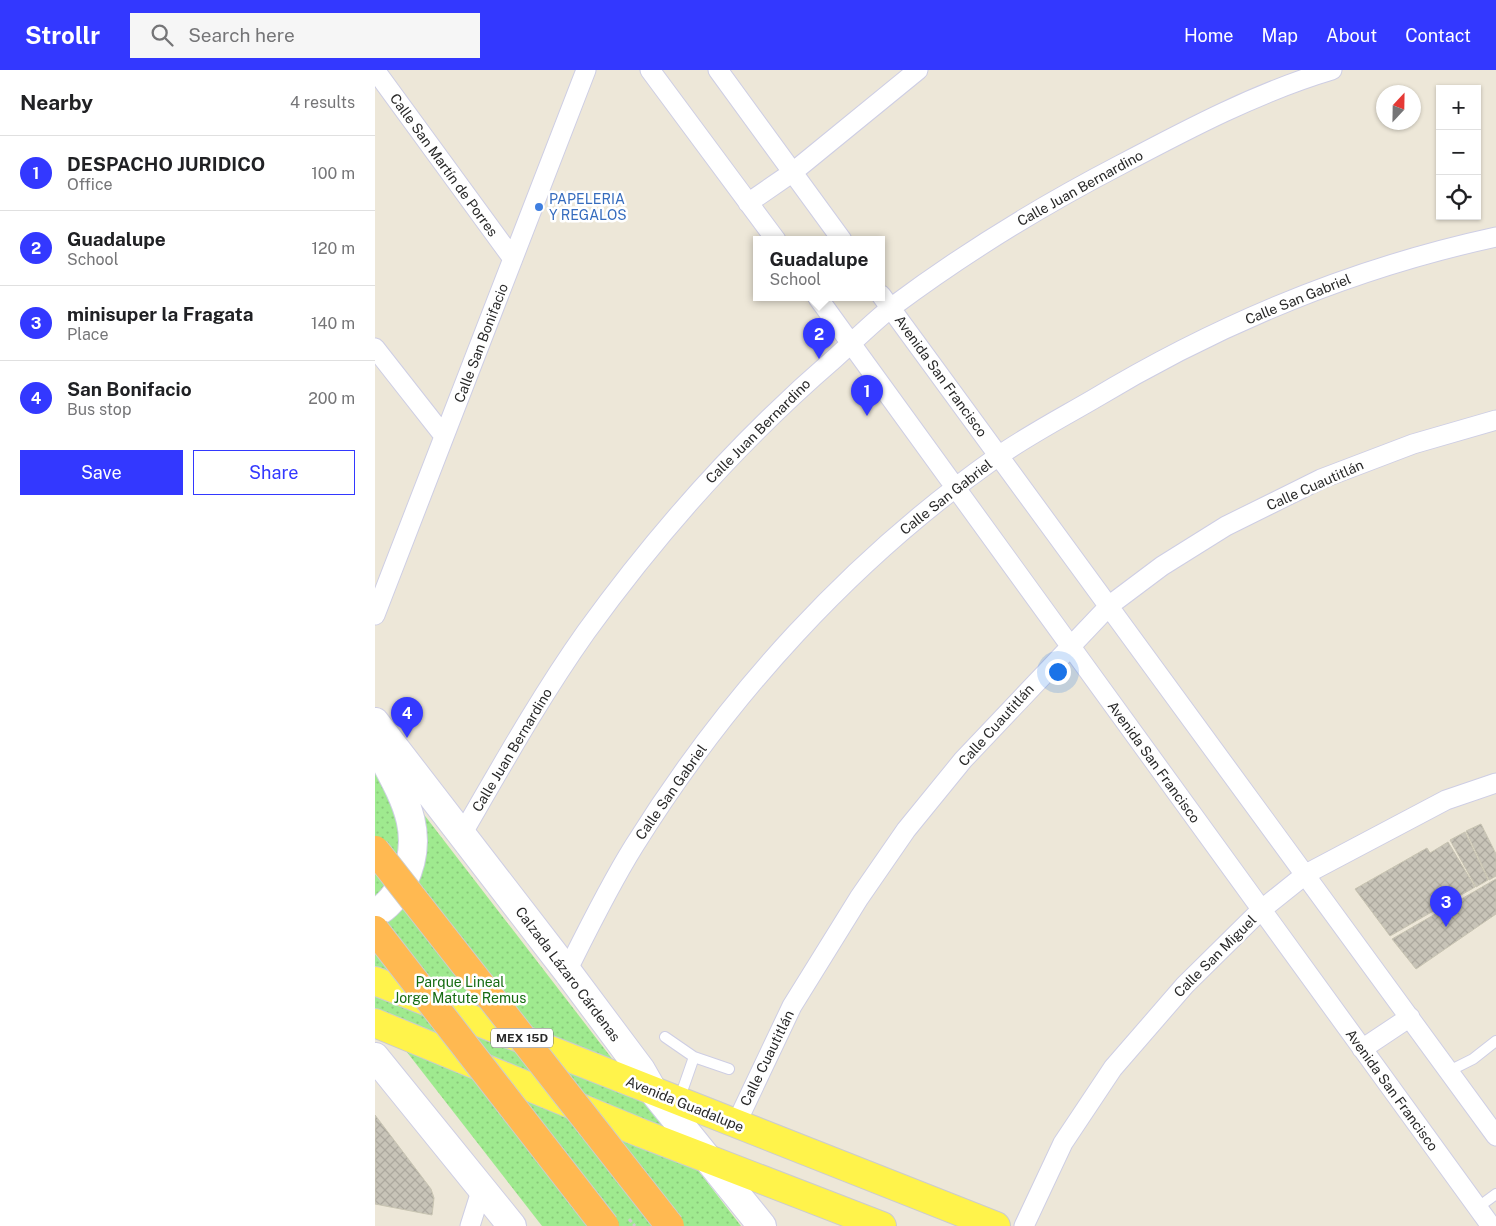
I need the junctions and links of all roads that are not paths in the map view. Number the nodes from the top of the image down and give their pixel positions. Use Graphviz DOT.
graph roads {
  1 [pos="375,70"];
  2 [pos="586,70"];
  3 [pos="650,70"];
  4 [pos="718,70"];
  5 [pos="918,70"];
  6 [pos="1332,70"];
  7 [pos="793,172"];
  8 [pos="748,203"];
  9 [pos="773,236"];
  10 [pos="839,236"];
  11 [pos="1496,237"];
  12 [pos="513,259"];
  13 [pos="820,301"];
  14 [pos="886,301"];
  15 [pos="851,343"];
  16 [pos="375,348"];
  17 [pos="1496,420"];
  18 [pos="444,436"];
  19 [pos="1000,455"];
  20 [pos="957,486"];
  21 [pos="1110,605"];
  22 [pos="375,615"];
  23 [pos="1070,646"];
  24 [pos="375,722"];
  25 [pos="375,741"];
  26 [pos="1496,783"];
  27 [pos="461,836"];
  28 [pos="375,850"];
  29 [pos="1306,874"];
  30 [pos="1261,910"];
  31 [pos="375,914"];
  32 [pos="375,930"];
  33 [pos="567,971"];
  34 [pos="375,981"];
  35 [pos="1410,1017"];
  36 [pos="375,1024"];
  37 [pos="665,1037"];
  38 [pos="1496,1041"];
  39 [pos="1362,1049"];
  40 [pos="375,1057"];
  41 [pos="694,1057"];
  42 [pos="729,1069"];
  43 [pos="1449,1071"];
  44 [pos="653,1091"];
  45 [pos="678,1101"];
  46 [pos="736,1124"];
  47 [pos="1496,1136"];
  48 [pos="709,1159"];
  49 [pos="482,1188"];
  50 [pos="1496,1194"];
  51 [pos="1477,1208"];
  52 [pos="471,1226"];
  53 [pos="512,1226"];
  54 [pos="605,1226"];
  55 [pos="669,1226"];
  56 [pos="762,1226"];
  57 [pos="882,1226"];
  58 [pos="996,1226"];
  59 [pos="1024,1226"];
  60 [pos="1491,1226"];
  1 -- 12 [label="street, Calle San Martín de Porres"];
  2 -- 12 [label="street, Calle San Bonifacio"];
  3 -- 8 [label="street"];
  4 -- 7 [label="street"];
  5 -- 7 [label="street"];
  6 -- 14 [label="street, Calle Juan Bernardino"];
  7 -- 8 [label="street"];
  7 -- 10 [label="street"];
  8 -- 9 [label="street"];
  11 -- 19 [label="street, Calle San Gabriel"];
  12 -- 18 [label="street, Calle San Bonifacio"];
  13 -- 15 [label="street, Avenida San Francisco"];
  14 -- 15 [label="street, Calle Juan Bernardino"];
  14 -- 19 [label="street, Avenida San Francisco"];
  15 -- 20 [label="street, Avenida San Francisco"];
  15 -- 27 [label="street, Calle Juan Bernardino"];
  16 -- 18 [label="street"];
  17 -- 21 [label="street, Calle Cuautitlán"];
  18 -- 22 [label="street, Calle San Bonifacio"];
  19 -- 20 [label="street, Calle San Gabriel"];
  19 -- 21 [label="street, Avenida San Francisco"];
  20 -- 23 [label="street, Avenida San Francisco"];
  20 -- 33 [label="street, Calle San Gabriel"];
  21 -- 23 [label="street, Calle Cuautitlán"];
  21 -- 29 [label="street, Avenida San Francisco"];
  23 -- 30 [label="street, Avenida San Francisco"];
  23 -- 46 [label="street, Calle Cuautitlán"];
  24 -- 27 [label="street, Calzada Lázaro Cárdenas"];
  25 -- 31 [label="street"];
  26 -- 29 [label="street, Calle San Miguel"];
  27 -- 33 [label="street, Calzada Lázaro Cárdenas"];
  28 -- 55 [label="highway, MEX 15D, bridge"];
  29 -- 30 [label="street, Calle San Miguel"];
  29 -- 35 [label="street, Avenida San Francisco"];
  30 -- 39 [label="street, Avenida San Francisco"];
  30 -- 59 [label="street, Calle San Miguel"];
  32 -- 54 [label="highway, MEX 15D, bridge"];
  33 -- 44 [label="street, Calzada Lázaro Cárdenas"];
  34 -- 44 [label="main road, Avenida Guadalupe"];
  35 -- 39 [label="street"];
  35 -- 43 [label="street, Avenida San Francisco"];
  36 -- 48 [label="main road"];
  37 -- 41 [label="lane"];
  38 -- 43 [label="lane"];
  39 -- 51 [label="street, Avenida San Francisco"];
  40 -- 49 [label="street"];
  41 -- 42 [label="lane"];
  41 -- 45 [label="lane"];
  43 -- 47 [label="street, Avenida San Francisco"];
  44 -- 45 [label="main road, Avenida Guadalupe"];
  44 -- 48 [label="street, Calzada Lázaro Cárdenas"];
  45 -- 46 [label="main road, Avenida Guadalupe"];
  46 -- 58 [label="main road, Avenida Guadalupe"];
  48 -- 56 [label="street, Calzada Lázaro Cárdenas"];
  48 -- 57 [label="main road"];
  49 -- 52 [label="street"];
  49 -- 53 [label="street"];
  50 -- 51 [label="lane"];
  51 -- 60 [label="street, Avenida San Francisco"];
}
